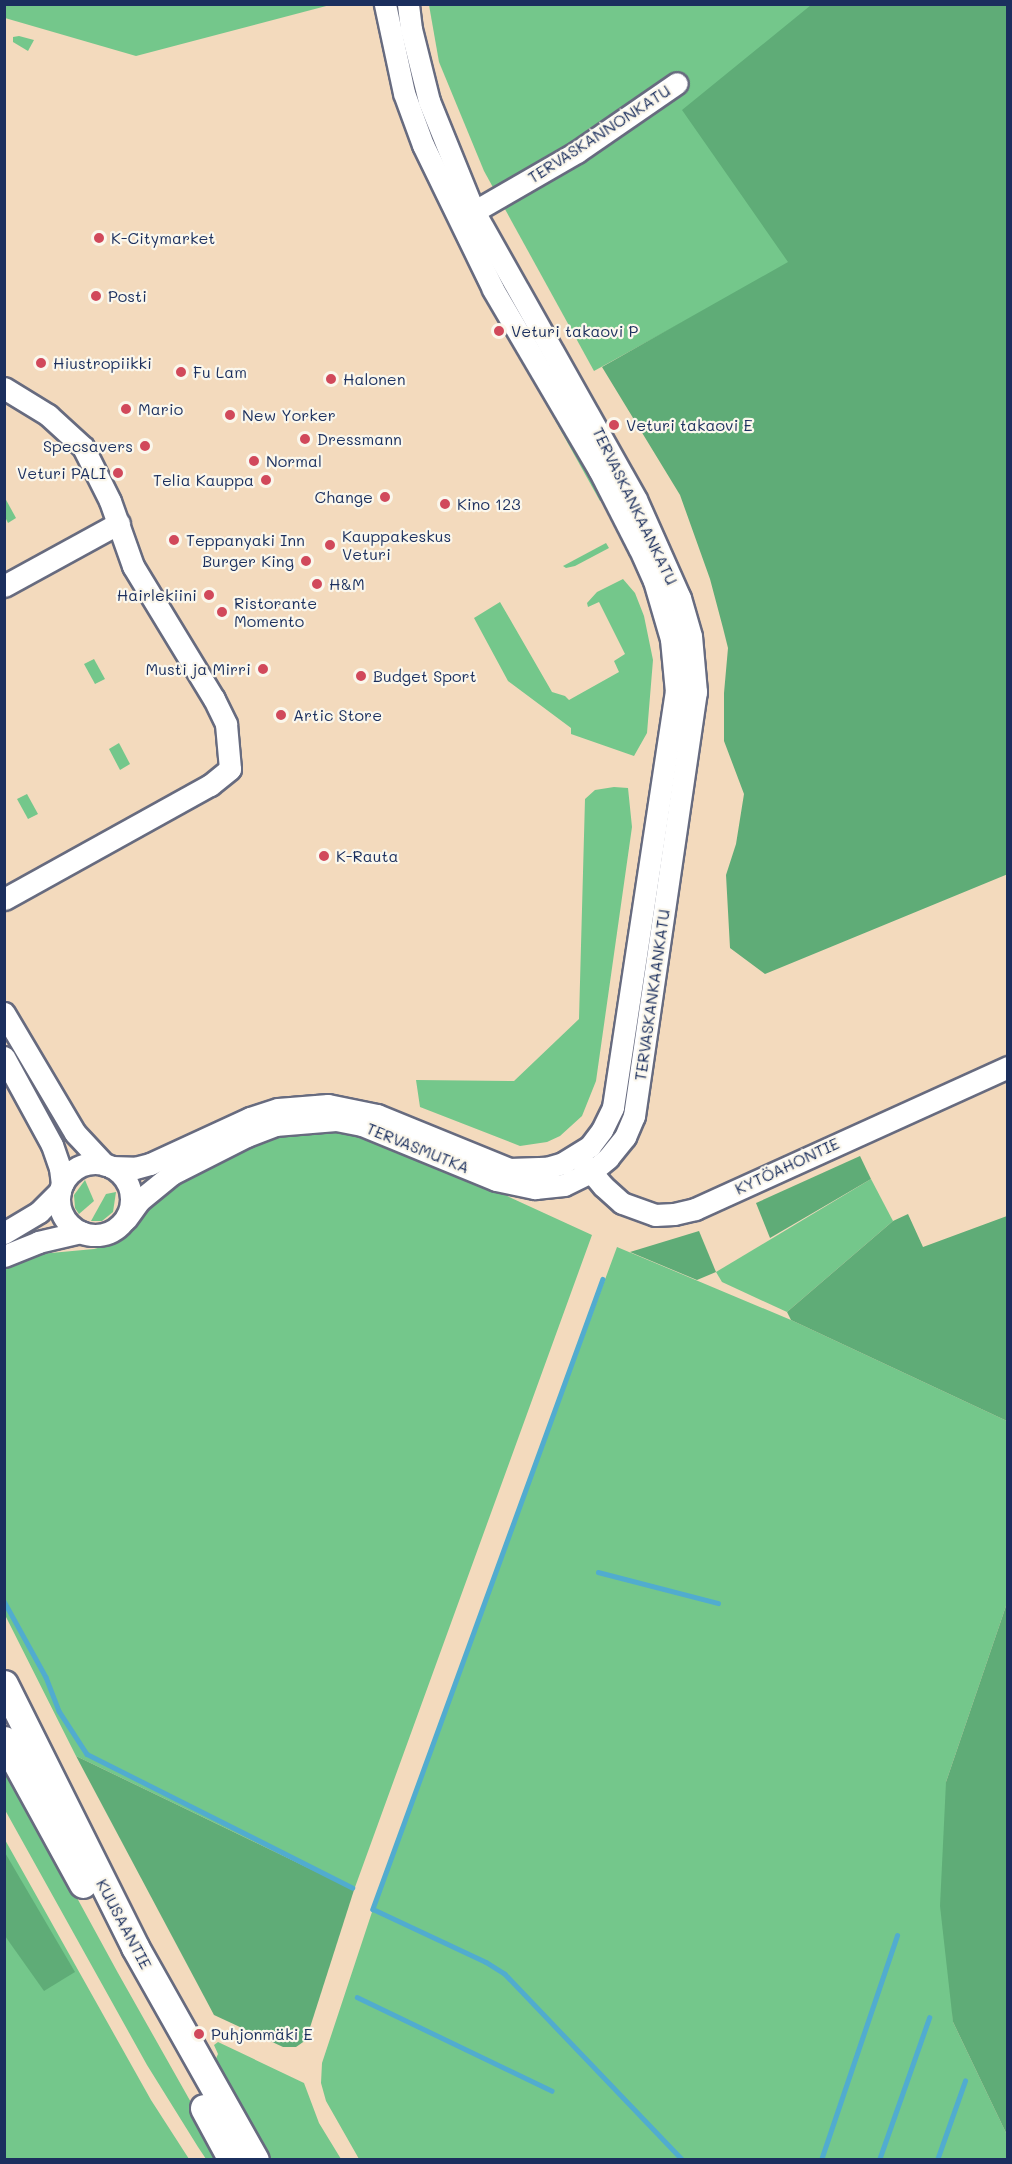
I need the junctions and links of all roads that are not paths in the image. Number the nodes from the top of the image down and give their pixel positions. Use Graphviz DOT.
graph roads {
  1 [pos="385,4"];
  2 [pos="408,4"];
  3 [pos="677,83"];
  4 [pos="466,216"];
  5 [pos="4,388"];
  6 [pos="118,523"];
  7 [pos="4,586"];
  8 [pos="4,899"];
  9 [pos="4,1013"];
  10 [pos="4,1056"];
  11 [pos="1008,1067"];
  12 [pos="578,1155"];
  13 [pos="108,1166"];
  14 [pos="591,1172"];
  15 [pos="61,1188"];
  16 [pos="126,1219"];
  17 [pos="81,1232"];
  18 [pos="4,1233"];
  19 [pos="4,1256"];
  20 [pos="4,1684"];
  21 [pos="4,1740"];
  22 [pos="232,2160"];
  23 [pos="255,2160"];
  1 -- 4 [label="street, TERVASKANKAANKATU"];
  2 -- 4 [label="street, TERVASKANKAANKATU"];
  3 -- 4 [label="street, TERVASKANNONKATU"];
  4 -- 12 [label="street, TERVASKANKAANKATU"];
  4 -- 14 [label="street, TERVASKANKAANKATU"];
  5 -- 6 [label="street"];
  6 -- 7 [label="street"];
  6 -- 8 [label="street"];
  9 -- 13 [label="street"];
  10 -- 15 [label="street"];
  11 -- 14 [label="street, KYTÖAHONTIE"];
  12 -- 13 [label="street, TERVASMUTKA"];
  12 -- 14 [label="street, KYTÖAHONTIE"];
  13 -- 15 [label="street"];
  13 -- 16 [label="street"];
  14 -- 16 [label="street, TERVASMUTKA"];
  15 -- 17 [label="street"];
  15 -- 18 [label="street"];
  16 -- 17 [label="street"];
  17 -- 19 [label="street"];
  20 -- 23 [label="main road, KUUSAANTIE"];
  21 -- 22 [label="main road, KUUSAANTIE"];
}
